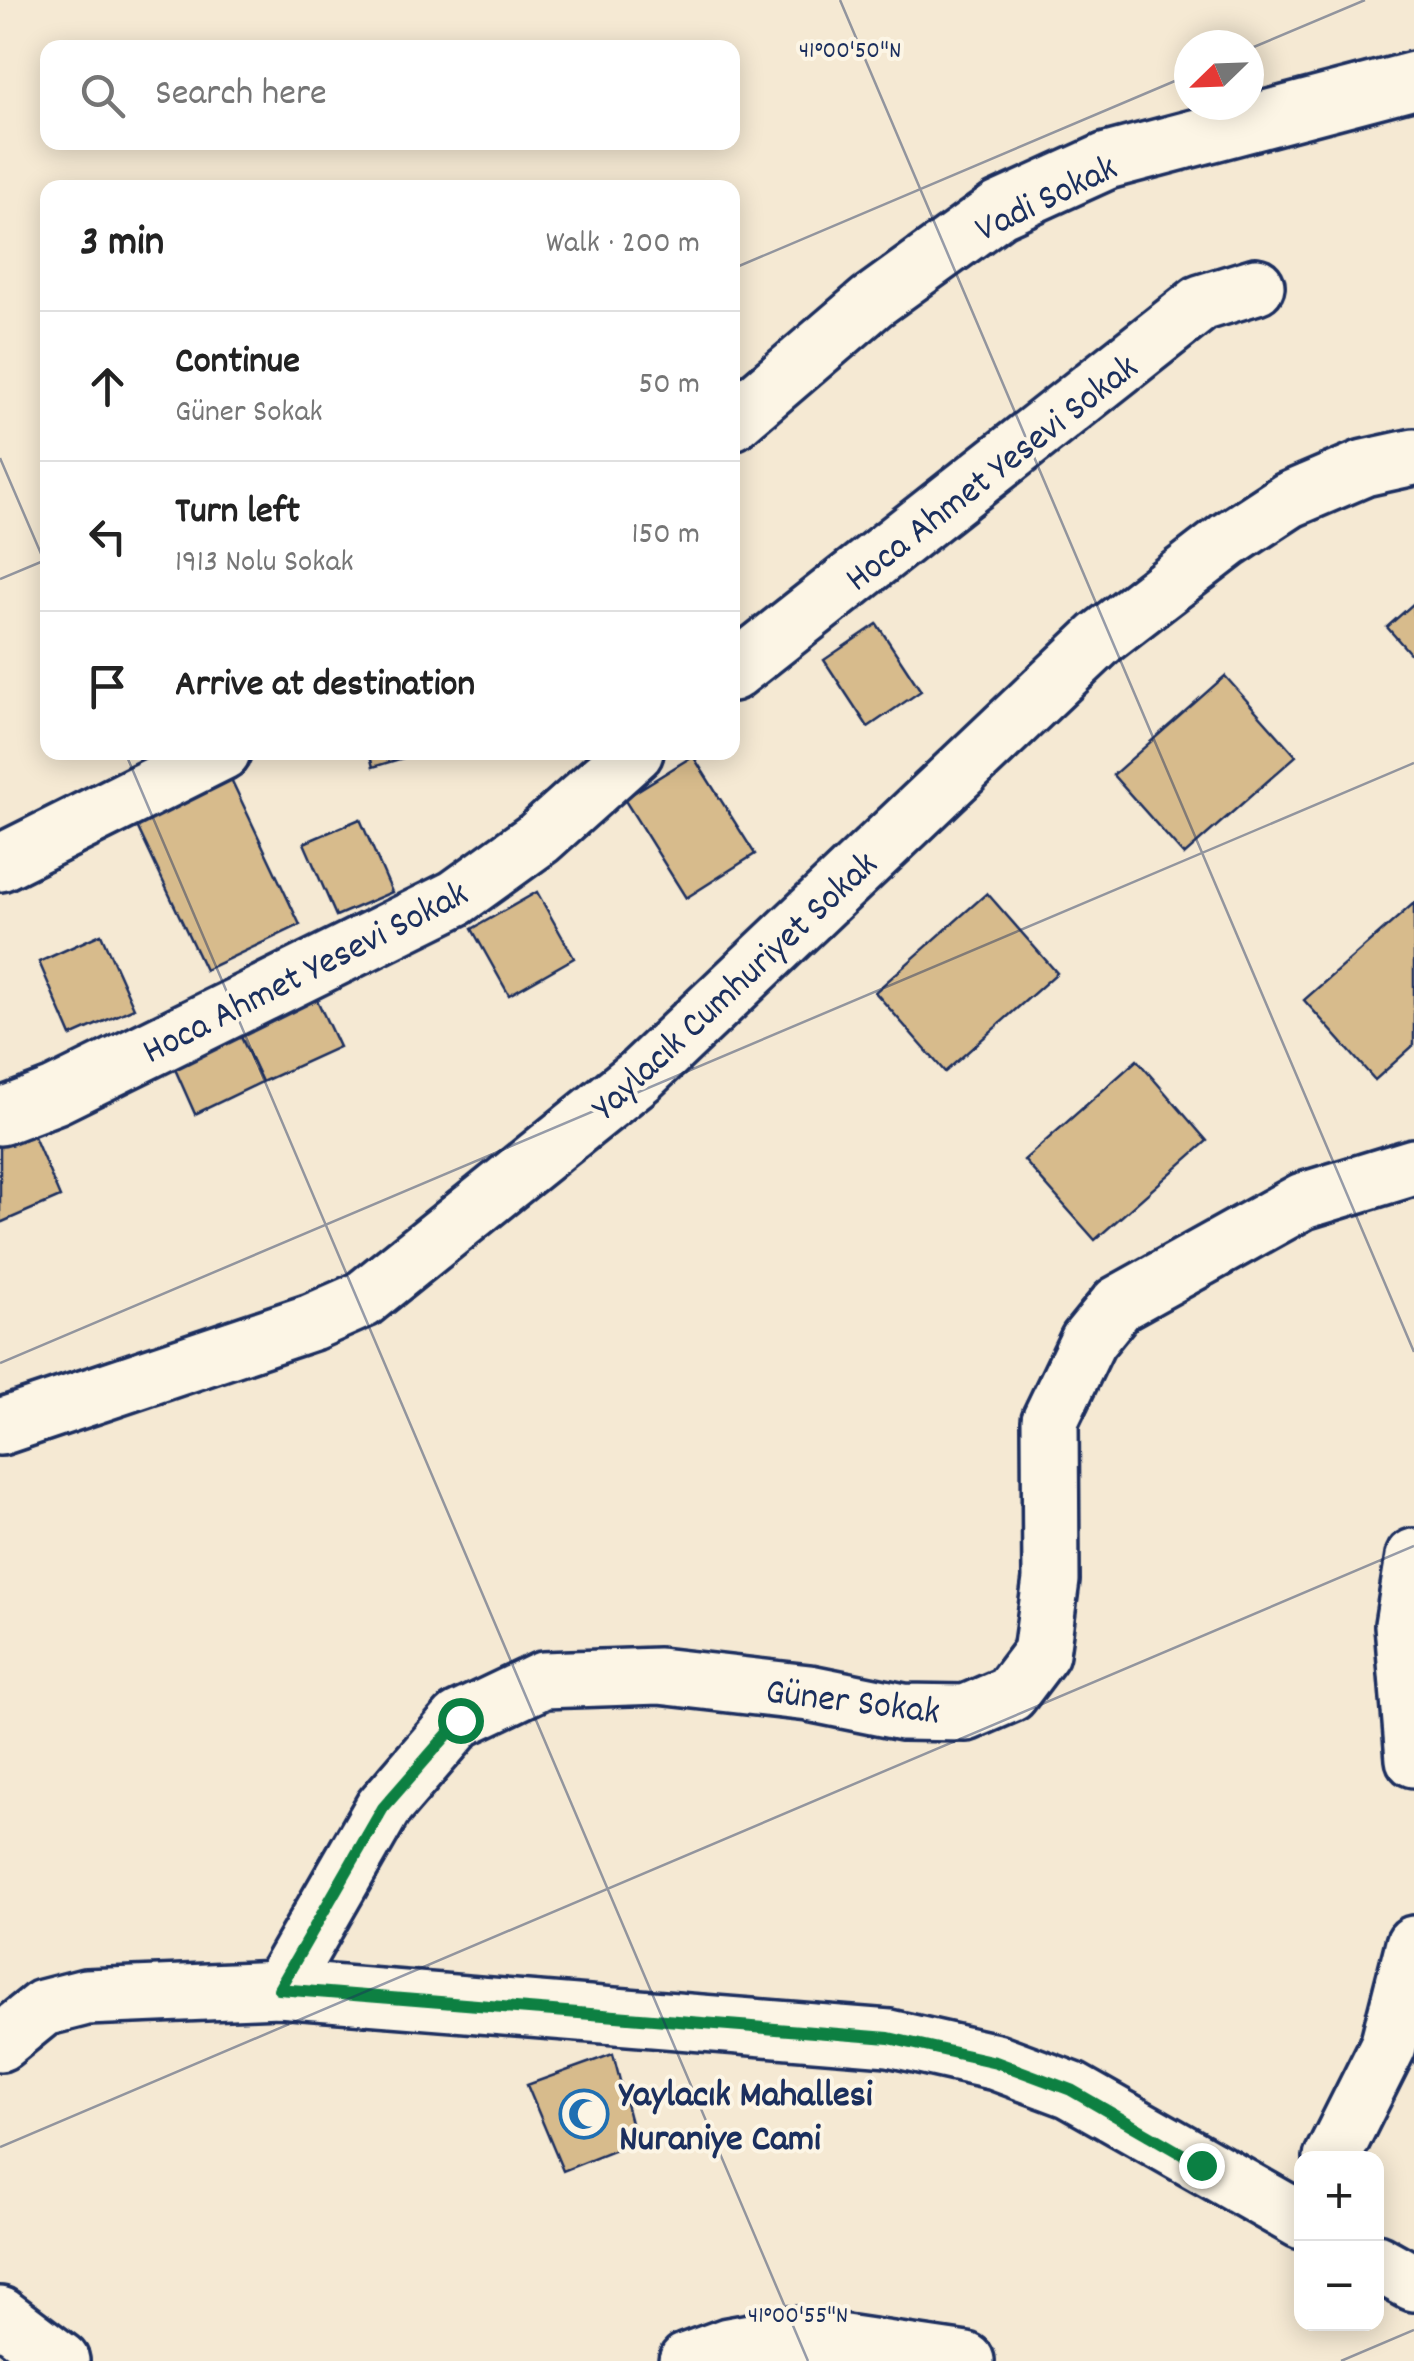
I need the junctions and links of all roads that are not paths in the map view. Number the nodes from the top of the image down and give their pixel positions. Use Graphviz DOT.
graph roads {
  1 [pos="1414,80"];
  2 [pos="1256,286"];
  3 [pos="740,415"];
  4 [pos="1414,457"];
  5 [pos="740,667"];
  6 [pos="206,760"];
  7 [pos="625,760"];
  8 [pos="0,862"];
  9 [pos="0,1117"];
  10 [pos="1414,1167"];
  11 [pos="0,1426"];
  12 [pos="1414,1557"];
  13 [pos="1414,1759"];
  14 [pos="1414,1944"];
  15 [pos="279,1989"];
  16 [pos="0,2043"];
  17 [pos="1401,2048"];
  18 [pos="1336,2151"];
  19 [pos="1294,2214"];
  20 [pos="1384,2266"];
  21 [pos="1414,2283"];
  22 [pos="0,2315"];
  23 [pos="62,2361"];
  24 [pos="687,2361"];
  25 [pos="966,2361"];
  1 -- 3 [label="street, Vadi Sokak"];
  2 -- 5 [label="street, Hoca Ahmet Yesevi Sokak"];
  4 -- 11 [label="street, Yaylacık Cumhuriyet Sokak"];
  6 -- 8 [label="street"];
  7 -- 9 [label="street, Hoca Ahmet Yesevi Sokak"];
  10 -- 15 [label="street, Güner Sokak"];
  12 -- 13 [label="street"];
  14 -- 17 [label="street"];
  15 -- 16 [label="street"];
  15 -- 19 [label="street"];
  17 -- 18 [label="street"];
  20 -- 21 [label="street"];
  22 -- 23 [label="street"];
  24 -- 25 [label="street"];
}
